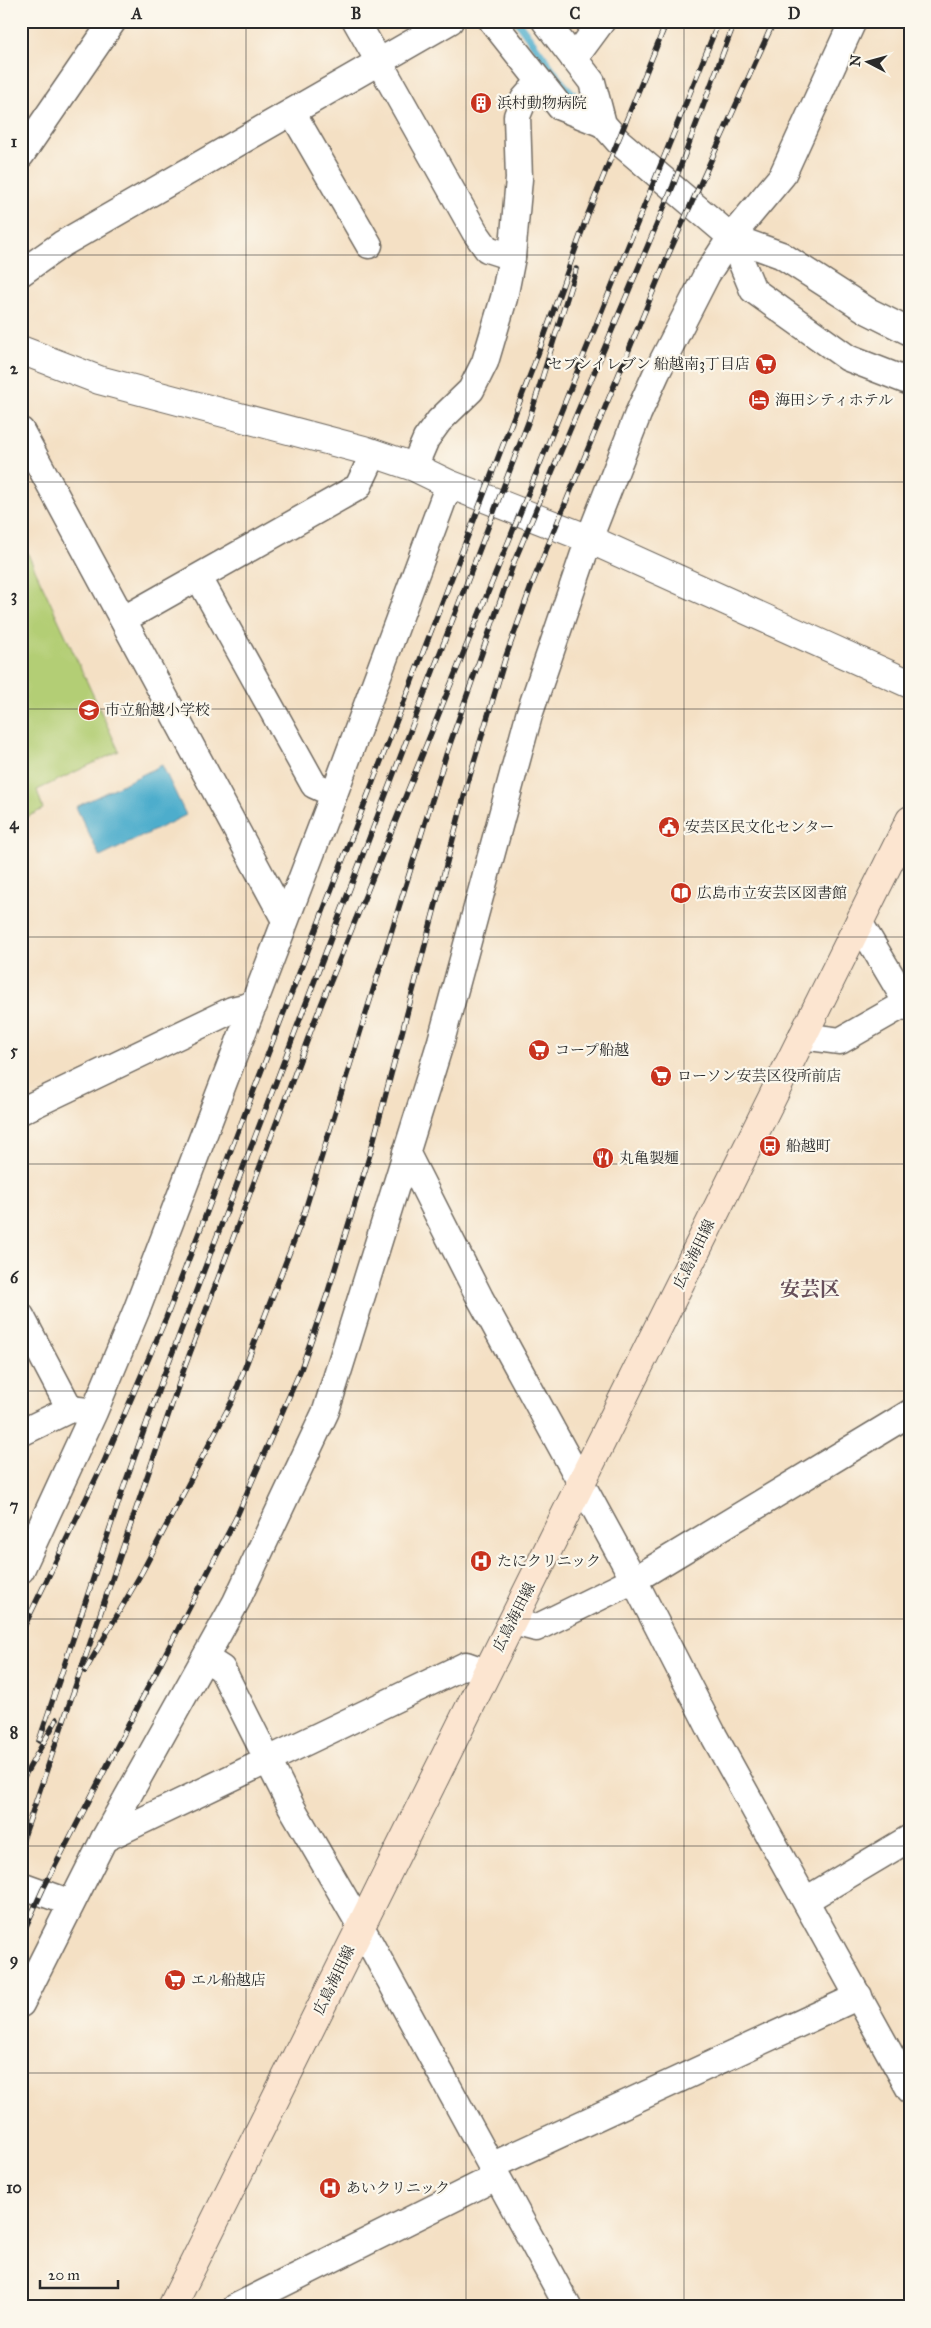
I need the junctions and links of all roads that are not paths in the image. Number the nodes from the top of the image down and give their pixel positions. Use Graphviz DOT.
graph roads {
  1 [pos="113,21"];
  2 [pos="356,21"];
  3 [pos="450,21"];
  4 [pos="473,21"];
  5 [pos="544,21"];
  6 [pos="602,21"];
  7 [pos="853,21"];
  8 [pos="499,30"];
  9 [pos="574,59"];
  10 [pos="379,62"];
  11 [pos="540,82"];
  12 [pos="292,112"];
  13 [pos="603,124"];
  14 [pos="21,155"];
  15 [pos="731,237"];
  16 [pos="369,245"];
  17 [pos="512,257"];
  18 [pos="21,273"];
  19 [pos="910,332"];
  20 [pos="21,350"];
  21 [pos="910,382"];
  22 [pos="21,431"];
  23 [pos="374,454"];
  24 [pos="414,467"];
  25 [pos="449,484"];
  26 [pos="589,539"];
  27 [pos="199,578"];
  28 [pos="124,619"];
  29 [pos="910,684"];
  30 [pos="334,794"];
  31 [pos="910,820"];
  32 [pos="285,920"];
  33 [pos="859,922"];
  34 [pos="909,1004"];
  35 [pos="254,1005"];
  36 [pos="802,1036"];
  37 [pos="21,1111"];
  38 [pos="406,1152"];
  39 [pos="21,1316"];
  40 [pos="82,1411"];
  41 [pos="910,1412"];
  42 [pos="21,1433"];
  43 [pos="580,1482"];
  44 [pos="21,1570"];
  45 [pos="634,1580"];
  46 [pos="513,1622"];
  47 [pos="205,1658"];
  48 [pos="486,1672"];
  49 [pos="268,1760"];
  50 [pos="910,1838"];
  51 [pos="104,1839"];
  52 [pos="21,1885"];
  53 [pos="806,1900"];
  54 [pos="70,1903"];
  55 [pos="360,1925"];
  56 [pos="859,1996"];
  57 [pos="21,2004"];
  58 [pos="910,2090"];
  59 [pos="494,2172"];
  60 [pos="172,2307"];
  61 [pos="236,2307"];
  62 [pos="568,2307"];
  1 -- 14 [label="street"];
  2 -- 10 [label="street"];
  3 -- 10 [label="street"];
  4 -- 8 [label="street"];
  5 -- 9 [label="street"];
  6 -- 9 [label="street"];
  7 -- 15 [label="street"];
  8 -- 11 [label="street"];
  9 -- 13 [label="street"];
  10 -- 12 [label="street"];
  10 -- 17 [label="street"];
  11 -- 13 [label="street"];
  11 -- 17 [label="street"];
  12 -- 16 [label="street"];
  12 -- 18 [label="street"];
  13 -- 15 [label="street"];
  15 -- 19 [label="street"];
  15 -- 21 [label="street"];
  15 -- 26 [label="street"];
  17 -- 24 [label="street"];
  20 -- 23 [label="street"];
  22 -- 28 [label="street"];
  23 -- 24 [label="street"];
  23 -- 27 [label="street"];
  24 -- 25 [label="street"];
  25 -- 26 [label="street"];
  25 -- 30 [label="street"];
  26 -- 29 [label="street"];
  26 -- 38 [label="street"];
  27 -- 28 [label="street"];
  27 -- 30 [label="street"];
  28 -- 32 [label="street"];
  30 -- 32 [label="street"];
  31 -- 33 [label="main road, 広島海田線"];
  32 -- 35 [label="street"];
  33 -- 34 [label="street"];
  33 -- 36 [label="main road, 広島海田線"];
  34 -- 36 [label="street"];
  35 -- 37 [label="street"];
  35 -- 40 [label="street"];
  36 -- 43 [label="main road, 広島海田線"];
  38 -- 43 [label="street"];
  38 -- 47 [label="street"];
  39 -- 40 [label="street"];
  40 -- 42 [label="street"];
  40 -- 44 [label="street"];
  41 -- 45 [label="street"];
  43 -- 45 [label="street"];
  43 -- 46 [label="main road, 広島海田線"];
  45 -- 46 [label="street"];
  45 -- 53 [label="street"];
  46 -- 48 [label="main road, 広島海田線"];
  47 -- 49 [label="street"];
  47 -- 51 [label="street"];
  48 -- 49 [label="street"];
  48 -- 55 [label="main road, 広島海田線"];
  49 -- 51 [label="street"];
  49 -- 55 [label="street"];
  50 -- 53 [label="street"];
  51 -- 54 [label="street"];
  52 -- 54 [label="street"];
  53 -- 56 [label="street"];
  54 -- 57 [label="street"];
  55 -- 59 [label="street"];
  55 -- 60 [label="main road, 広島海田線"];
  56 -- 58 [label="street"];
  56 -- 59 [label="street"];
  59 -- 61 [label="street"];
  59 -- 62 [label="street"];
}
